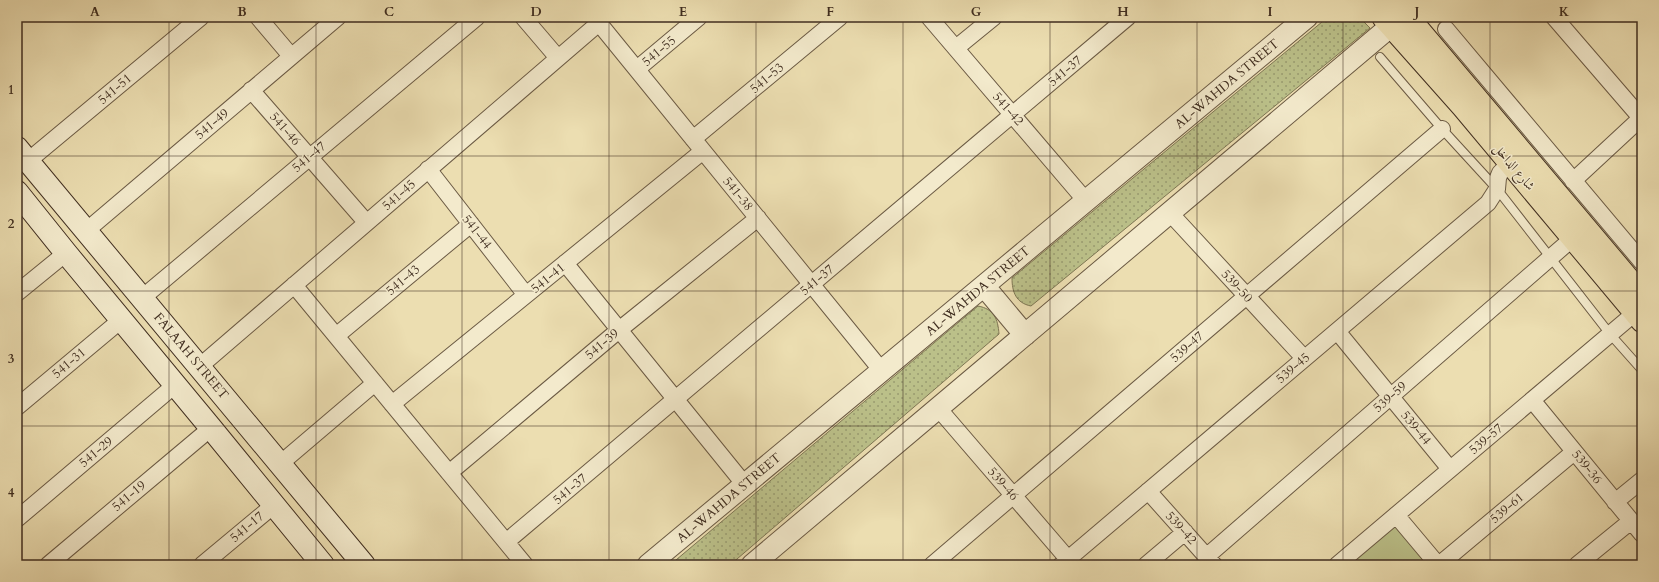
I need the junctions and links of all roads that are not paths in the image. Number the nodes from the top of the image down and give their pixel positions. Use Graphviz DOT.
graph roads {
  1 [pos="202,17"];
  2 [pos="258,17"];
  3 [pos="338,17"];
  4 [pos="477,17"];
  5 [pos="523,17"];
  6 [pos="699,17"];
  7 [pos="840,17"];
  8 [pos="929,17"];
  9 [pos="994,17"];
  10 [pos="1128,17"];
  11 [pos="1307,17"];
  12 [pos="1554,17"];
  13 [pos="597,20"];
  14 [pos="1394,20"];
  15 [pos="1446,29"];
  16 [pos="956,48"];
  17 [pos="292,56"];
  18 [pos="1380,57"];
  19 [pos="558,58"];
  20 [pos="637,69"];
  21 [pos="251,90"];
  22 [pos="1013,115"];
  23 [pos="1642,118"];
  24 [pos="1442,129"];
  25 [pos="698,145"];
  26 [pos="1525,153"];
  27 [pos="23,154"];
  28 [pos="309,157"];
  29 [pos="428,169"];
  30 [pos="1574,181"];
  31 [pos="1497,189"];
  32 [pos="17,192"];
  33 [pos="1086,201"];
  34 [pos="1170,213"];
  35 [pos="758,218"];
  36 [pos="366,222"];
  37 [pos="471,224"];
  38 [pos="86,230"];
  39 [pos="1573,238"];
  40 [pos="66,254"];
  41 [pos="1551,257"];
  42 [pos="1642,262"];
  43 [pos="565,263"];
  44 [pos="294,285"];
  45 [pos="811,285"];
  46 [pos="984,286"];
  47 [pos="17,293"];
  48 [pos="526,295"];
  49 [pos="1246,296"];
  50 [pos="142,298"];
  51 [pos="1640,309"];
  52 [pos="121,320"];
  53 [pos="619,330"];
  54 [pos="1337,331"];
  55 [pos="1610,334"];
  56 [pos="1024,335"];
  57 [pos="336,336"];
  58 [pos="1304,358"];
  59 [pos="199,367"];
  60 [pos="1642,370"];
  61 [pos="882,371"];
  62 [pos="375,383"];
  63 [pos="175,385"];
  64 [pos="1390,397"];
  65 [pos="676,399"];
  66 [pos="1532,400"];
  67 [pos="392,404"];
  68 [pos="17,406"];
  69 [pos="938,408"];
  70 [pos="211,428"];
  71 [pos="1574,452"];
  72 [pos="280,463"];
  73 [pos="1450,470"];
  74 [pos="449,473"];
  75 [pos="1642,480"];
  76 [pos="745,485"];
  77 [pos="1148,491"];
  78 [pos="1013,496"];
  79 [pos="1616,502"];
  80 [pos="274,505"];
  81 [pos="1396,515"];
  82 [pos="17,519"];
  83 [pos="1631,520"];
  84 [pos="1184,532"];
  85 [pos="1642,534"];
  86 [pos="506,542"];
  87 [pos="1210,561"];
  88 [pos="1064,562"];
  89 [pos="48,565"];
  90 [pos="202,565"];
  91 [pos="323,565"];
  92 [pos="364,565"];
  93 [pos="525,565"];
  94 [pos="648,565"];
  95 [pos="752,565"];
  96 [pos="932,565"];
  97 [pos="1146,565"];
  98 [pos="1337,565"];
  99 [pos="1438,565"];
  100 [pos="1577,565"];
  1 -- 27 [label="street, 541-51"];
  2 -- 17 [label="street"];
  3 -- 17 [label="street, 541-49"];
  4 -- 28 [label="street, 541-47"];
  5 -- 19 [label="street"];
  6 -- 20 [label="street, 541-55"];
  7 -- 25 [label="street, 541-53"];
  8 -- 16 [label="street, 541-42"];
  9 -- 16 [label="street"];
  10 -- 22 [label="street, 541-37"];
  11 -- 33 [label="street, AL-WAHDA STREET"];
  12 -- 23 [label="street"];
  13 -- 19 [label="street, 541-45"];
  13 -- 20 [label="street, 541-38"];
  14 -- 26 [label="main road, شارع الداخل"];
  14 -- 34 [label="street"];
  15 -- 26 [label="street"];
  16 -- 22 [label="street, 541-42"];
  17 -- 21 [label="street, 541-49"];
  18 -- 24 [label="lane"];
  19 -- 29 [label="street, 541-45"];
  20 -- 25 [label="street, 541-38"];
  21 -- 28 [label="street, 541-46"];
  21 -- 38 [label="street, 541-49"];
  22 -- 33 [label="street, 541-42"];
  22 -- 45 [label="street, 541-37"];
  23 -- 30 [label="street"];
  24 -- 31 [label="lane"];
  24 -- 49 [label="street, 539-47"];
  25 -- 35 [label="street, 541-38"];
  25 -- 43 [label="street, 541-41"];
  26 -- 30 [label="street"];
  26 -- 31 [label="street, 539-45"];
  26 -- 39 [label="main road, شارع الداخل"];
  26 -- 51 [label="main road, شارع الداخل"];
  27 -- 38 [label="main road, FALAAH STREET"];
  28 -- 36 [label="street, 541-46"];
  28 -- 50 [label="street, 541-47"];
  29 -- 36 [label="street, 541-45"];
  29 -- 37 [label="street, 541-44"];
  30 -- 42 [label="street"];
  31 -- 41 [label="lane"];
  31 -- 54 [label="street, 539-45"];
  32 -- 40 [label="main road"];
  33 -- 46 [label="street, AL-WAHDA STREET"];
  34 -- 49 [label="street, 539-50"];
  34 -- 56 [label="street"];
  35 -- 45 [label="street, 541-38"];
  35 -- 53 [label="street, 541-39"];
  36 -- 44 [label="street, 541-45"];
  37 -- 48 [label="street, 541-44"];
  37 -- 57 [label="street, 541-43"];
  38 -- 50 [label="main road, FALAAH STREET"];
  39 -- 41 [label="street, 539-59"];
  39 -- 51 [label="main road, شارع الداخل"];
  40 -- 47 [label="street"];
  40 -- 52 [label="main road"];
  41 -- 55 [label="lane"];
  41 -- 64 [label="street, 539-59"];
  43 -- 48 [label="street, 541-41"];
  43 -- 53 [label="street"];
  44 -- 57 [label="street"];
  44 -- 59 [label="street, 541-45"];
  45 -- 61 [label="street, 541-38"];
  45 -- 65 [label="street, 541-37"];
  46 -- 56 [label="street"];
  46 -- 61 [label="street, AL-WAHDA STREET"];
  48 -- 67 [label="street, 541-41"];
  49 -- 58 [label="street, 539-50"];
  49 -- 78 [label="street, 539-47"];
  50 -- 59 [label="main road, FALAAH STREET"];
  51 -- 55 [label="street, 539-57"];
  52 -- 63 [label="main road"];
  52 -- 68 [label="street, 541-31"];
  53 -- 65 [label="street"];
  53 -- 74 [label="street, 541-39"];
  54 -- 58 [label="street, 539-45"];
  54 -- 64 [label="street, 539-44"];
  55 -- 60 [label="lane"];
  55 -- 66 [label="street, 539-57"];
  56 -- 69 [label="street"];
  57 -- 62 [label="street"];
  58 -- 77 [label="street, 539-45"];
  59 -- 72 [label="main road, FALAAH STREET"];
  61 -- 76 [label="street, AL-WAHDA STREET"];
  62 -- 67 [label="street"];
  62 -- 72 [label="street"];
  63 -- 70 [label="main road"];
  63 -- 82 [label="street, 541-29"];
  64 -- 73 [label="street, 539-44"];
  64 -- 87 [label="street, 539-59"];
  65 -- 76 [label="street"];
  65 -- 86 [label="street, 541-37"];
  66 -- 71 [label="street, 539-36"];
  66 -- 73 [label="street, 539-57"];
  67 -- 74 [label="street"];
  69 -- 78 [label="street, 539-46"];
  69 -- 95 [label="street"];
  70 -- 80 [label="main road"];
  70 -- 89 [label="street, 541-19"];
  71 -- 79 [label="street, 539-36"];
  71 -- 99 [label="street, 539-61"];
  72 -- 92 [label="main road, FALAAH STREET"];
  73 -- 81 [label="street, 539-57"];
  74 -- 86 [label="street"];
  75 -- 79 [label="street"];
  76 -- 94 [label="street, AL-WAHDA STREET"];
  77 -- 84 [label="street, 539-42"];
  77 -- 88 [label="street, 539-45"];
  78 -- 88 [label="street, 539-46"];
  78 -- 96 [label="street, 539-47"];
  79 -- 83 [label="street, 539-36"];
  80 -- 90 [label="street, 541-17"];
  80 -- 91 [label="main road"];
  81 -- 98 [label="street, 539-57"];
  81 -- 99 [label="street"];
  83 -- 85 [label="street, 539-36"];
  83 -- 100 [label="street"];
  84 -- 87 [label="street, 539-42"];
  84 -- 97 [label="street"];
  86 -- 93 [label="street"];
}
